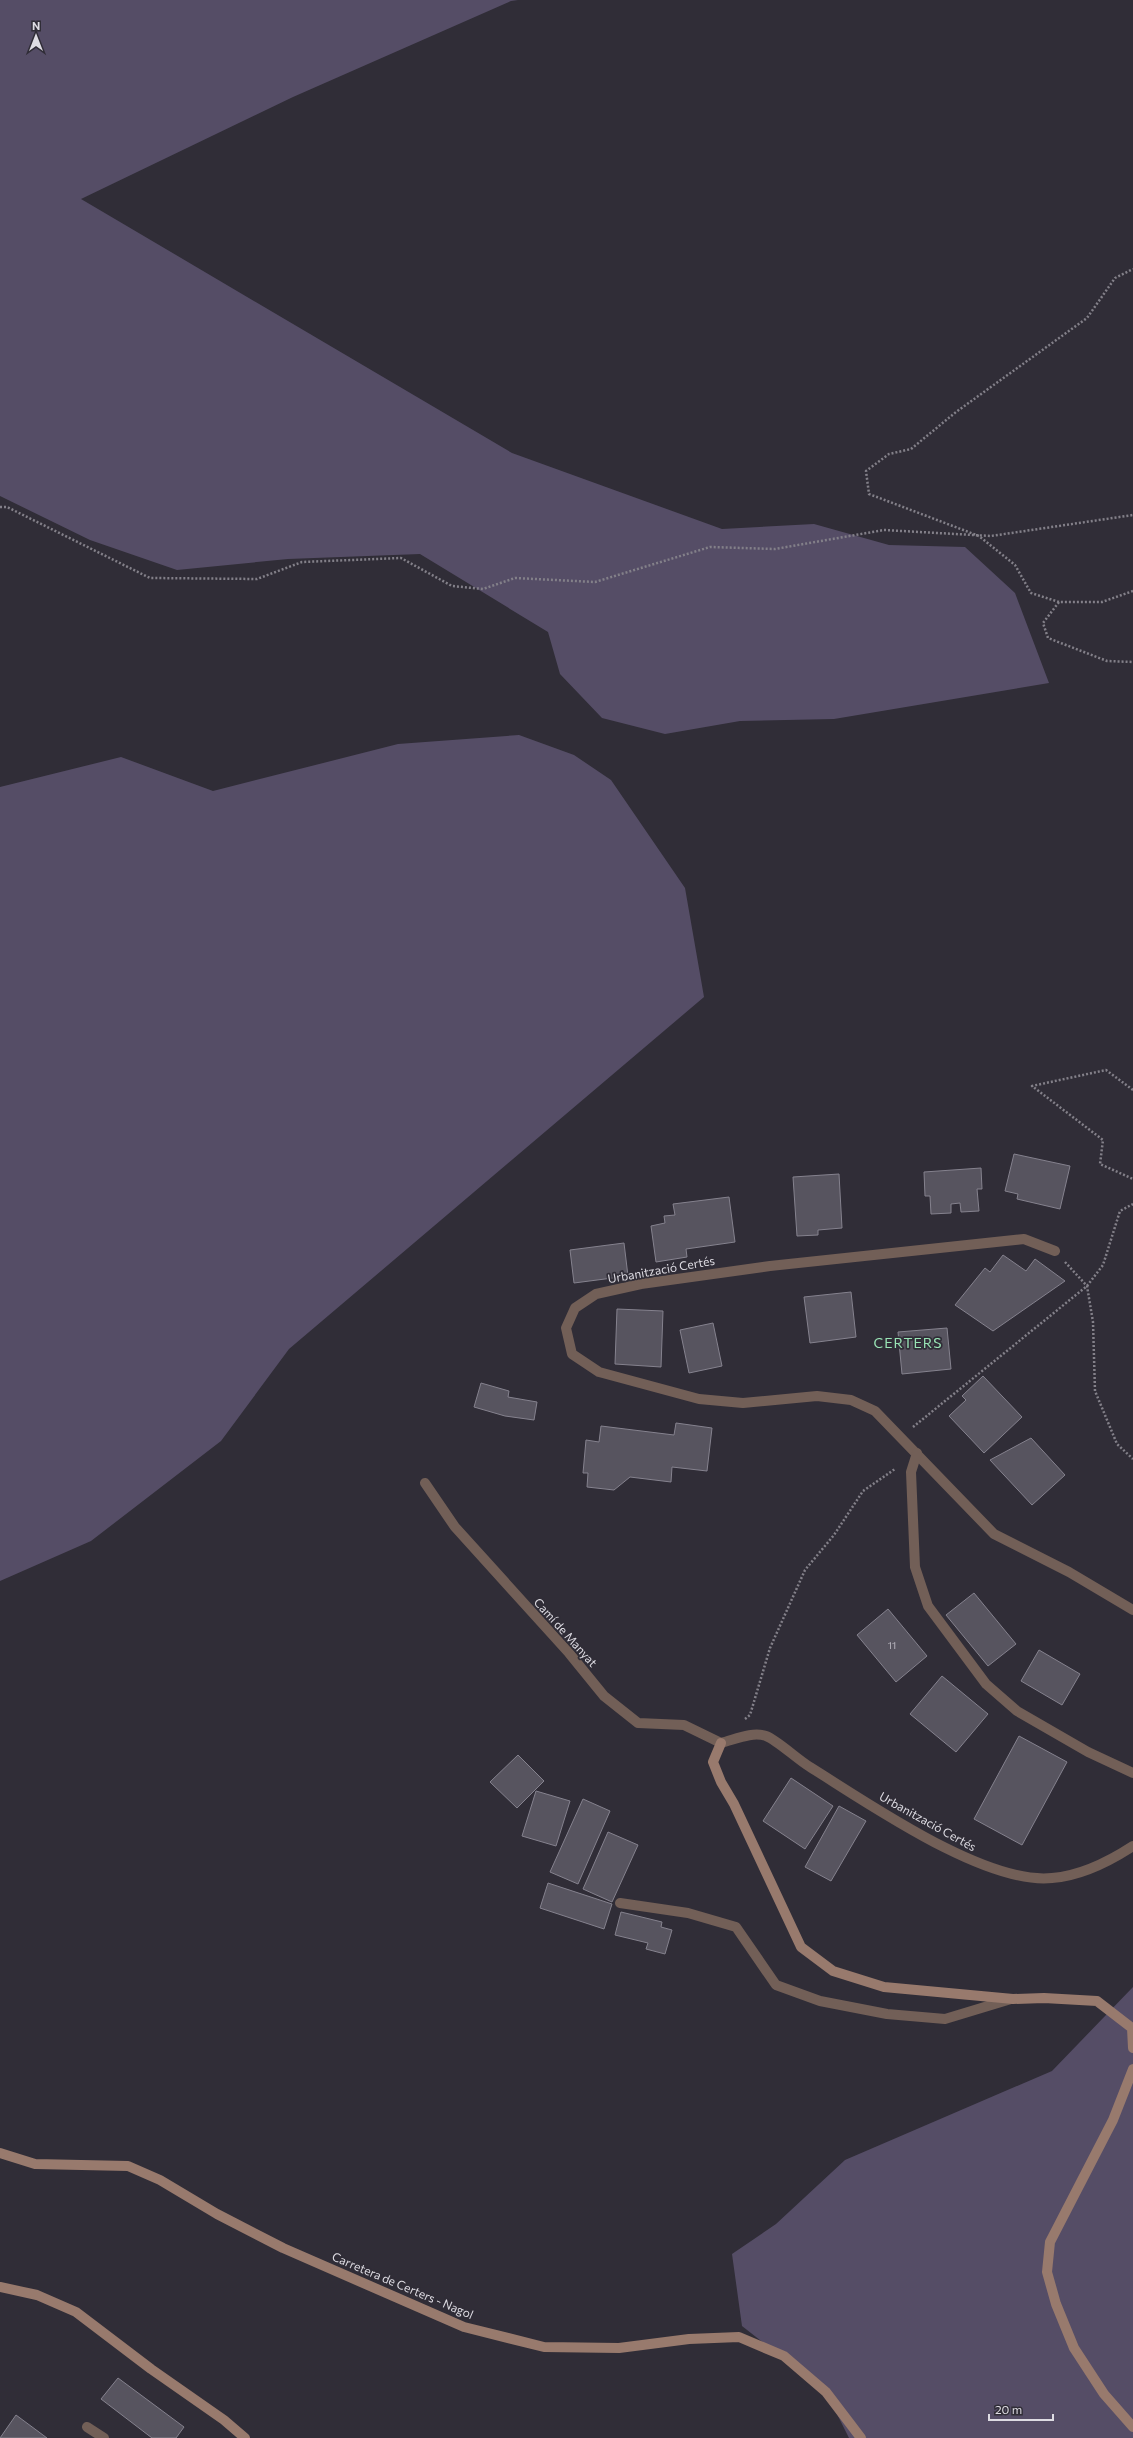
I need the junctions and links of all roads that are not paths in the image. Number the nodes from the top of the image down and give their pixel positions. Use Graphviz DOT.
graph roads {
  1 [pos="1055,1251"];
  2 [pos="917,1453"];
  3 [pos="425,1483"];
  4 [pos="1133,1610"];
  5 [pos="721,1744"];
  6 [pos="1133,1773"];
  7 [pos="1133,1846"];
  8 [pos="620,1903"];
  9 [pos="1013,1999"];
  10 [pos="1133,2048"];
  11 [pos="1133,2069"];
  12 [pos="0,2154"];
  13 [pos="0,2287"];
  14 [pos="87,2426"];
  15 [pos="1133,2426"];
  16 [pos="104,2438"];
  17 [pos="245,2438"];
  18 [pos="861,2438"];
  1 -- 2 [label="street, Urbanització Certés"];
  2 -- 4 [label="street, Urbanització Certés"];
  2 -- 6 [label="street"];
  3 -- 5 [label="street, Camí de Manyat"];
  5 -- 7 [label="street, Urbanització Certés"];
  5 -- 9 [label="main road"];
  8 -- 9 [label="street"];
  9 -- 10 [label="main road"];
  11 -- 15 [label="main road"];
  12 -- 18 [label="main road, Carretera de Certers - Nagol"];
  13 -- 17 [label="main road"];
  14 -- 16 [label="street"];
}
